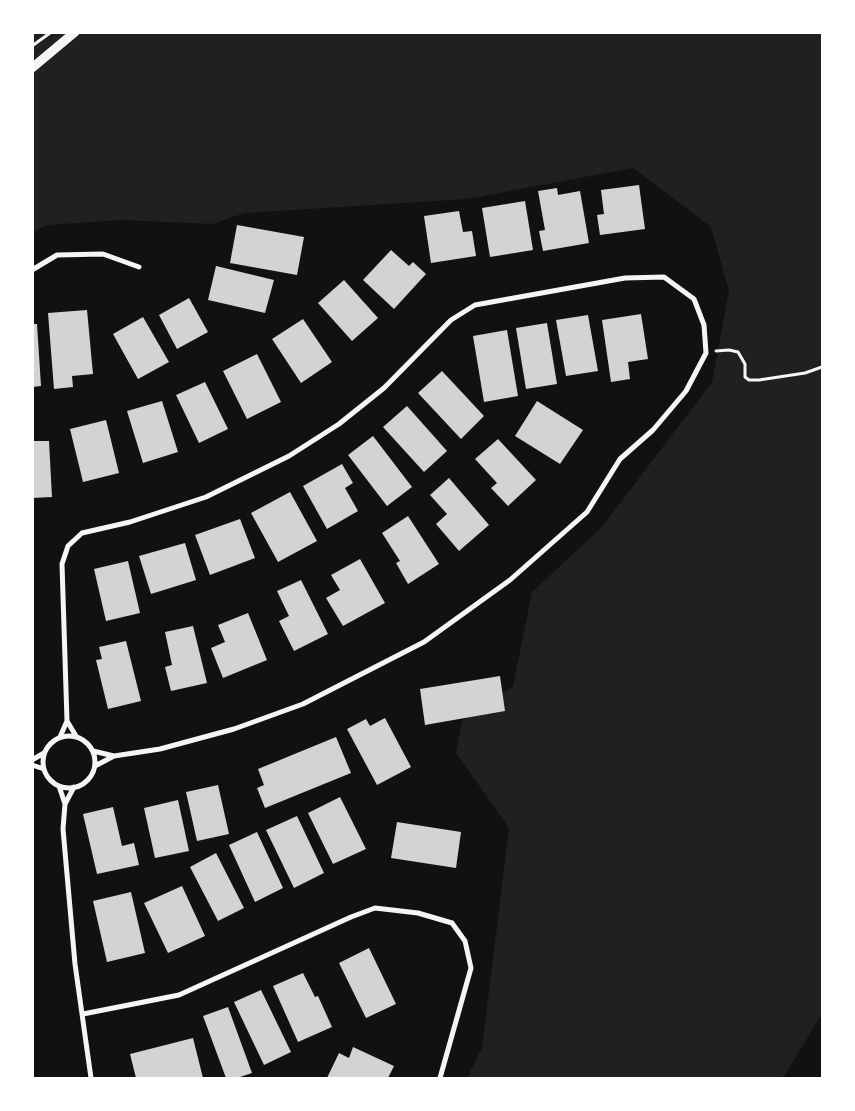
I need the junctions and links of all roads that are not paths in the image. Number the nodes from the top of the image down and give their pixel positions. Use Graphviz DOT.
graph roads {
  1 [pos="75,32"];
  2 [pos="32,68"];
  3 [pos="139,267"];
  4 [pos="32,270"];
  5 [pos="67,721"];
  6 [pos="76,736"];
  7 [pos="60,737"];
  8 [pos="93,751"];
  9 [pos="44,754"];
  10 [pos="114,756"];
  11 [pos="32,760"];
  12 [pos="32,765"];
  13 [pos="95,766"];
  14 [pos="44,769"];
  15 [pos="59,786"];
  16 [pos="74,787"];
  17 [pos="65,804"];
  18 [pos="83,1014"];
  19 [pos="91,1078"];
  20 [pos="440,1078"];
  1 -- 2 [label="street"];
  3 -- 4 [label="street"];
  5 -- 6 [label="street"];
  5 -- 7 [label="street"];
  5 -- 10 [label="street"];
  6 -- 7 [label="street"];
  6 -- 8 [label="street"];
  7 -- 9 [label="street"];
  8 -- 10 [label="street"];
  8 -- 13 [label="street"];
  9 -- 11 [label="street"];
  9 -- 14 [label="street"];
  10 -- 13 [label="street"];
  12 -- 14 [label="street"];
  13 -- 16 [label="street"];
  14 -- 15 [label="street"];
  15 -- 16 [label="street"];
  15 -- 17 [label="street"];
  16 -- 17 [label="street"];
  17 -- 18 [label="street"];
  18 -- 19 [label="street"];
  18 -- 20 [label="street"];
}
